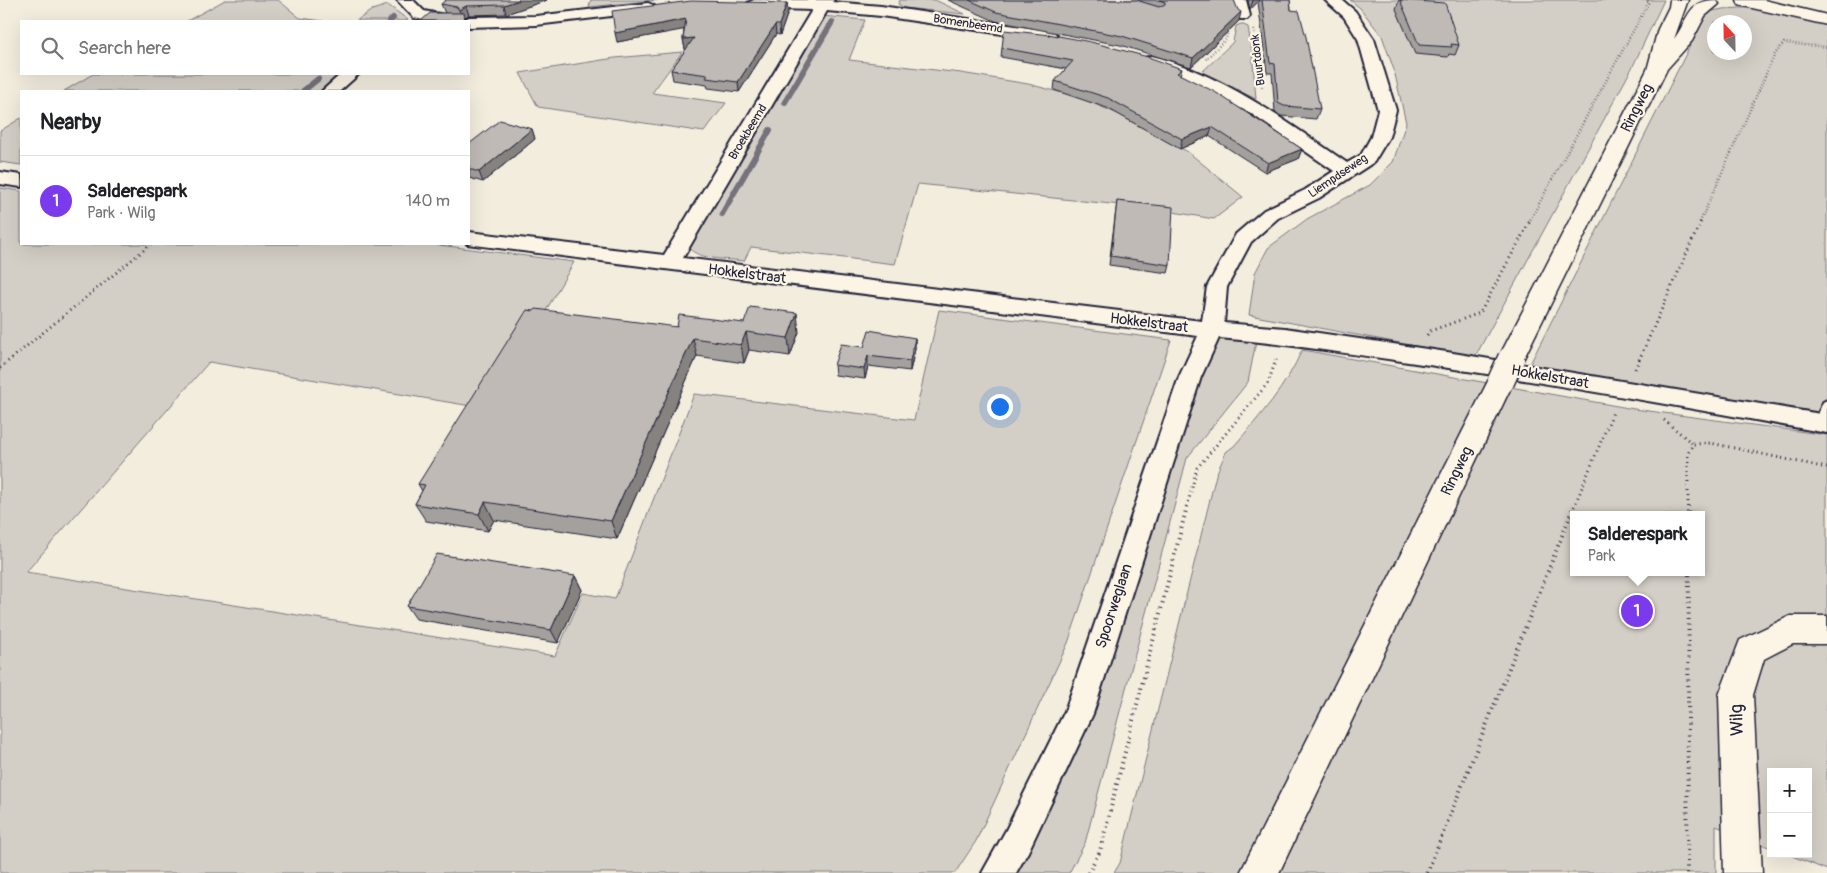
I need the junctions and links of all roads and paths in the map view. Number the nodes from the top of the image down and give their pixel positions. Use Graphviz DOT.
graph roads {
  1 [pos="405,0"];
  2 [pos="1238,0"];
  3 [pos="1333,0"];
  4 [pos="1647,0"];
  5 [pos="1679,0"];
  6 [pos="1690,0"];
  7 [pos="1786,0"];
  8 [pos="1746,1"];
  9 [pos="824,3"];
  10 [pos="1710,4"];
  11 [pos="432,5"];
  12 [pos="738,5"];
  13 [pos="664,6"];
  14 [pos="884,6"];
  15 [pos="1827,10"];
  16 [pos="1242,16"];
  17 [pos="415,18"];
  18 [pos="441,20"];
  19 [pos="1827,20"];
  20 [pos="470,22"];
  21 [pos="1218,36"];
  22 [pos="1061,38"];
  23 [pos="1226,39"];
  24 [pos="1827,47"];
  25 [pos="1134,56"];
  26 [pos="1657,70"];
  27 [pos="349,75"];
  28 [pos="1189,75"];
  29 [pos="331,90"];
  30 [pos="1256,109"];
  31 [pos="1346,171"];
  32 [pos="0,178"];
  33 [pos="20,181"];
  34 [pos="470,238"];
  35 [pos="150,245"];
  36 [pos="669,264"];
  37 [pos="1212,330"];
  38 [pos="1285,336"];
  39 [pos="1425,356"];
  40 [pos="0,368"];
  41 [pos="1626,390"];
  42 [pos="1825,418"];
  43 [pos="1827,468"];
  44 [pos="1573,511"];
  45 [pos="1688,511"];
  46 [pos="1570,518"];
  47 [pos="1689,576"];
  48 [pos="1827,630"];
  49 [pos="1746,872"];
  50 [pos="998,873"];
  51 [pos="1088,873"];
  52 [pos="1259,873"];
  53 [pos="1428,873"];
  54 [pos="1687,873"];
  1 -- 17 [label="street"];
  2 -- 16 [label="street, Buurtdonk"];
  3 -- 31 [label="street, Liempdseweg"];
  4 -- 39 [label="path"];
  5 -- 26 [label="main road, Ringweg"];
  6 -- 10 [label="main road"];
  7 -- 15 [label="main road"];
  8 -- 10 [label="main road"];
  8 -- 19 [label="main road"];
  9 -- 12 [label="street, Bomenbeemd"];
  9 -- 14 [label="street, Bomenbeemd"];
  9 -- 36 [label="street, Broekbeemd"];
  10 -- 26 [label="main road, Ringweg"];
  11 -- 17 [label="street"];
  13 -- 20 [label="street"];
  14 -- 22 [label="street, Bomenbeemd"];
  16 -- 23 [label="path, Buurtdonk"];
  16 -- 30 [label="path, Buurtdonk"];
  17 -- 18 [label="street"];
  21 -- 23 [label="path"];
  23 -- 28 [label="path, Buurtdonk"];
  24 -- 41 [label="path"];
  25 -- 28 [label="street"];
  26 -- 52 [label="main road, Ringweg"];
  27 -- 29 [label="street"];
  28 -- 30 [label="street"];
  30 -- 31 [label="street"];
  31 -- 37 [label="street, Liempdseweg"];
  32 -- 33 [label="street"];
  34 -- 36 [label="street, Hokkelstraat"];
  35 -- 40 [label="path"];
  36 -- 37 [label="street, Hokkelstraat"];
  37 -- 38 [label="street, Hokkelstraat"];
  37 -- 50 [label="street, Spoorweglaan"];
  38 -- 39 [label="street, Hokkelstraat"];
  38 -- 51 [label="path"];
  39 -- 41 [label="street, Hokkelstraat"];
  41 -- 42 [label="street, Hokkelstraat"];
  41 -- 44 [label="path"];
  43 -- 45 [label="path"];
  46 -- 53 [label="path"];
  47 -- 54 [label="path"];
  48 -- 49 [label="main road, Wilg"];
}
